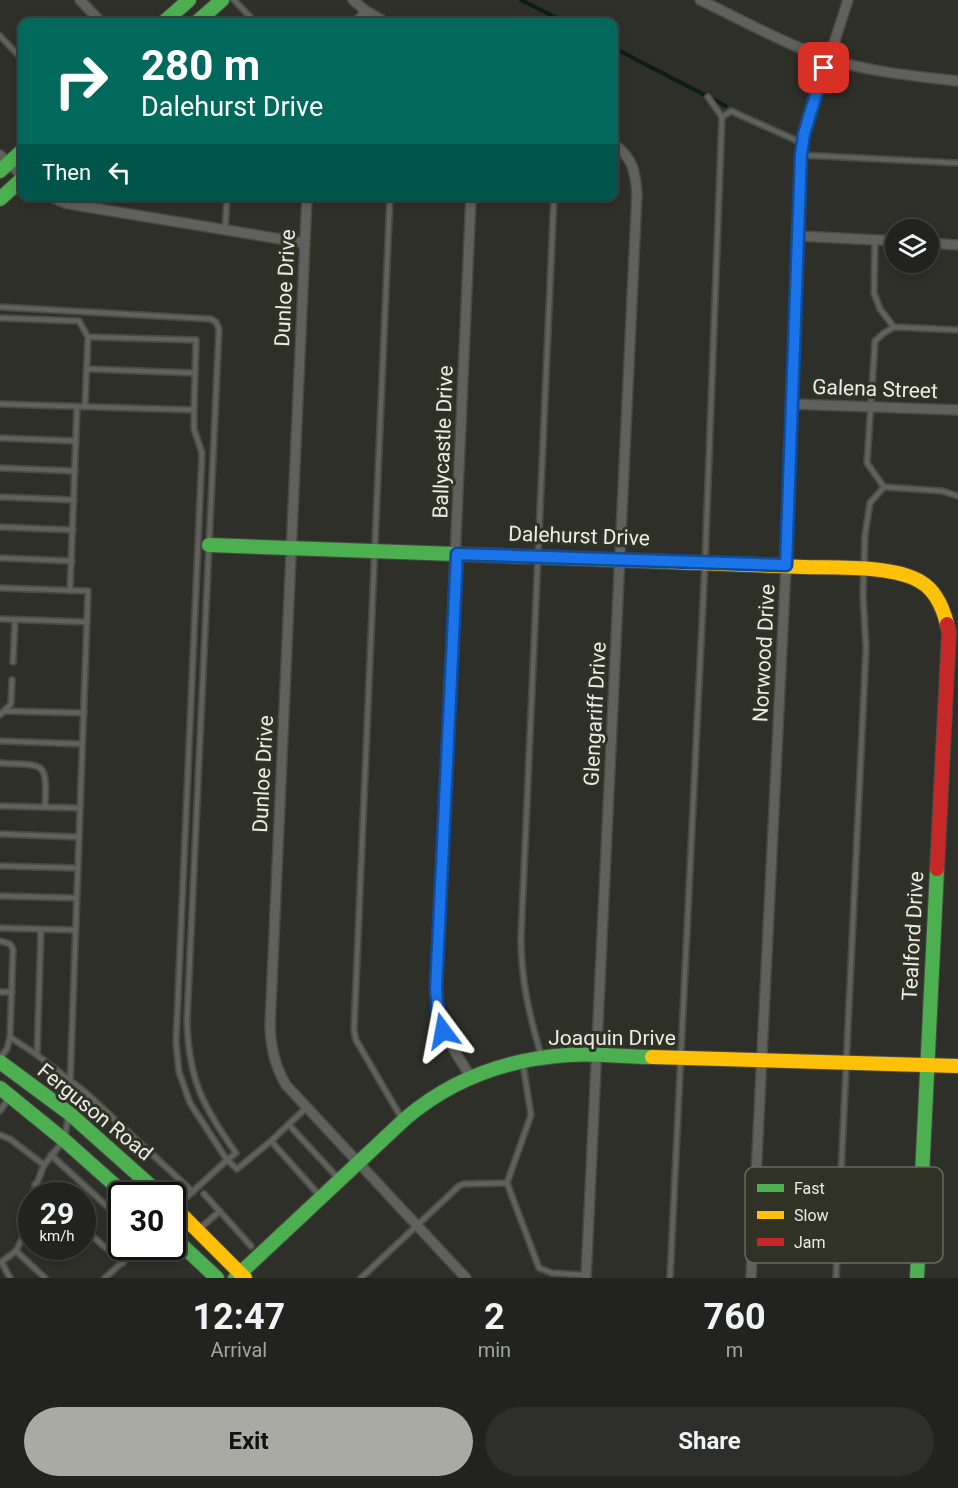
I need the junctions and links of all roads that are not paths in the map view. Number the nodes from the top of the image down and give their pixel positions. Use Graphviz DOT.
graph roads {
  1 [pos="80,0"];
  2 [pos="189,0"];
  3 [pos="222,0"];
  4 [pos="234,0"];
  5 [pos="353,0"];
  6 [pos="700,0"];
  7 [pos="848,0"];
  8 [pos="366,11"];
  9 [pos="97,18"];
  10 [pos="169,18"];
  11 [pos="202,18"];
  12 [pos="251,18"];
  13 [pos="360,18"];
  14 [pos="378,18"];
  15 [pos="0,36"];
  16 [pos="18,55"];
  17 [pos="827,58"];
  18 [pos="958,81"];
  19 [pos="708,97"];
  20 [pos="722,117"];
  21 [pos="802,143"];
  22 [pos="618,148"];
  23 [pos="18,154"];
  24 [pos="801,155"];
  25 [pos="3,163"];
  26 [pos="958,163"];
  27 [pos="18,175"];
  28 [pos="18,182"];
  29 [pos="0,199"];
  30 [pos="61,201"];
  31 [pos="227,201"];
  32 [pos="307,201"];
  33 [pos="390,201"];
  34 [pos="471,201"];
  35 [pos="554,201"];
  36 [pos="225,230"];
  37 [pos="798,236"];
  38 [pos="875,240"];
  39 [pos="885,240"];
  40 [pos="305,243"];
  41 [pos="939,243"];
  42 [pos="958,244"];
  43 [pos="0,307"];
  44 [pos="0,318"];
  45 [pos="894,327"];
  46 [pos="958,330"];
  47 [pos="88,337"];
  48 [pos="87,369"];
  49 [pos="195,373"];
  50 [pos="0,404"];
  51 [pos="791,404"];
  52 [pos="86,406"];
  53 [pos="871,406"];
  54 [pos="77,407"];
  55 [pos="194,410"];
  56 [pos="958,410"];
  57 [pos="0,438"];
  58 [pos="76,441"];
  59 [pos="0,468"];
  60 [pos="75,471"];
  61 [pos="884,487"];
  62 [pos="958,496"];
  63 [pos="0,497"];
  64 [pos="74,500"];
  65 [pos="0,527"];
  66 [pos="73,530"];
  67 [pos="209,544"];
  68 [pos="292,548"];
  69 [pos="374,551"];
  70 [pos="457,554"];
  71 [pos="538,556"];
  72 [pos="0,558"];
  73 [pos="620,559"];
  74 [pos="72,561"];
  75 [pos="705,562"];
  76 [pos="786,565"];
  77 [pos="864,569"];
  78 [pos="0,588"];
  79 [pos="70,591"];
  80 [pos="938,599"];
  81 [pos="0,619"];
  82 [pos="15,620"];
  83 [pos="87,622"];
  84 [pos="13,662"];
  85 [pos="12,680"];
  86 [pos="2,713"];
  87 [pos="84,713"];
  88 [pos="0,741"];
  89 [pos="82,744"];
  90 [pos="0,763"];
  91 [pos="0,806"];
  92 [pos="45,807"];
  93 [pos="80,808"];
  94 [pos="0,834"];
  95 [pos="78,837"];
  96 [pos="0,866"];
  97 [pos="77,868"];
  98 [pos="0,896"];
  99 [pos="76,898"];
  100 [pos="0,928"];
  101 [pos="41,929"];
  102 [pos="74,930"];
  103 [pos="0,940"];
  104 [pos="0,992"];
  105 [pos="12,992"];
  106 [pos="10,1037"];
  107 [pos="37,1055"];
  108 [pos="597,1056"];
  109 [pos="542,1058"];
  110 [pos="681,1058"];
  111 [pos="0,1060"];
  112 [pos="763,1060"];
  113 [pos="523,1061"];
  114 [pos="847,1064"];
  115 [pos="927,1065"];
  116 [pos="958,1066"];
  117 [pos="471,1077"];
  118 [pos="71,1081"];
  119 [pos="5,1092"];
  120 [pos="306,1108"];
  121 [pos="0,1111"];
  122 [pos="69,1113"];
  123 [pos="403,1121"];
  124 [pos="289,1125"];
  125 [pos="0,1135"];
  126 [pos="64,1140"];
  127 [pos="271,1142"];
  128 [pos="51,1155"];
  129 [pos="227,1161"];
  130 [pos="358,1162"];
  131 [pos="44,1165"];
  132 [pos="757,1167"];
  133 [pos="842,1167"];
  134 [pos="922,1167"];
  135 [pos="340,1179"];
  136 [pos="36,1182"];
  137 [pos="111,1182"];
  138 [pos="146,1182"];
  139 [pos="507,1183"];
  140 [pos="194,1192"];
  141 [pos="204,1194"];
  142 [pos="321,1197"];
  143 [pos="186,1198"];
  144 [pos="108,1207"];
  145 [pos="220,1211"];
  146 [pos="186,1218"];
  147 [pos="417,1226"];
  148 [pos="198,1230"];
  149 [pos="96,1239"];
  150 [pos="251,1246"];
  151 [pos="18,1247"];
  152 [pos="186,1249"];
  153 [pos="16,1251"];
  154 [pos="126,1260"];
  155 [pos="1,1263"];
  156 [pos="123,1263"];
  157 [pos="752,1263"];
  158 [pos="837,1263"];
  159 [pos="918,1263"];
  160 [pos="240,1276"];
  161 [pos="586,1276"];
  162 [pos="10,1278"];
  163 [pos="45,1278"];
  164 [pos="105,1278"];
  165 [pos="217,1278"];
  166 [pos="361,1278"];
  167 [pos="466,1278"];
  168 [pos="670,1278"];
  169 [pos="751,1278"];
  170 [pos="836,1278"];
  171 [pos="917,1278"];
  1 -- 9 [label="street"];
  2 -- 10 [label="street"];
  3 -- 11 [label="street"];
  4 -- 12 [label="lane"];
  5 -- 8 [label="street"];
  6 -- 17 [label="street"];
  7 -- 17 [label="street, Norwood Drive"];
  8 -- 13 [label="street"];
  8 -- 14 [label="street"];
  15 -- 16 [label="lane"];
  17 -- 18 [label="street"];
  17 -- 21 [label="street, Norwood Drive"];
  19 -- 20 [label="lane"];
  20 -- 21 [label="lane"];
  20 -- 75 [label="lane"];
  21 -- 24 [label="street, Norwood Drive"];
  22 -- 73 [label="street, Glengariff Drive"];
  23 -- 25 [label="street"];
  24 -- 26 [label="lane"];
  24 -- 37 [label="street, Norwood Drive"];
  25 -- 27 [label="street"];
  28 -- 29 [label="street"];
  30 -- 36 [label="street"];
  31 -- 36 [label="lane"];
  32 -- 40 [label="street, Dunloe Drive"];
  33 -- 69 [label="lane"];
  34 -- 70 [label="street, Ballycastle Drive"];
  35 -- 71 [label="lane"];
  36 -- 40 [label="street"];
  37 -- 38 [label="street"];
  37 -- 51 [label="street, Norwood Drive"];
  38 -- 39 [label="street"];
  38 -- 45 [label="lane"];
  40 -- 68 [label="street, Dunloe Drive"];
  41 -- 42 [label="street"];
  43 -- 67 [label="lane"];
  44 -- 47 [label="lane"];
  45 -- 46 [label="lane"];
  45 -- 53 [label="lane"];
  47 -- 48 [label="lane"];
  47 -- 49 [label="lane"];
  48 -- 49 [label="lane"];
  48 -- 52 [label="lane"];
  49 -- 55 [label="lane"];
  50 -- 54 [label="lane"];
  51 -- 53 [label="street, Galena Street"];
  51 -- 76 [label="street, Norwood Drive"];
  52 -- 54 [label="lane"];
  52 -- 55 [label="lane"];
  53 -- 56 [label="street, Galena Street"];
  53 -- 61 [label="lane"];
  54 -- 58 [label="lane"];
  55 -- 129 [label="lane"];
  57 -- 58 [label="lane"];
  58 -- 60 [label="lane"];
  59 -- 60 [label="lane"];
  60 -- 64 [label="lane"];
  61 -- 62 [label="lane"];
  61 -- 77 [label="lane"];
  63 -- 64 [label="lane"];
  64 -- 66 [label="lane"];
  65 -- 66 [label="lane"];
  66 -- 74 [label="lane"];
  67 -- 68 [label="street, Dalehurst Drive"];
  67 -- 129 [label="lane"];
  68 -- 69 [label="street, Dalehurst Drive"];
  68 -- 120 [label="street, Dunloe Drive"];
  69 -- 70 [label="street, Dalehurst Drive"];
  69 -- 123 [label="lane"];
  70 -- 71 [label="street, Dalehurst Drive"];
  70 -- 117 [label="street, Ballycastle Drive"];
  71 -- 73 [label="street, Dalehurst Drive"];
  71 -- 109 [label="lane"];
  72 -- 74 [label="lane"];
  73 -- 75 [label="street, Dalehurst Drive"];
  73 -- 108 [label="street, Glengariff Drive"];
  74 -- 79 [label="lane"];
  75 -- 76 [label="street, Dalehurst Drive"];
  75 -- 110 [label="lane"];
  76 -- 77 [label="street, Dalehurst Drive"];
  76 -- 112 [label="street, Norwood Drive"];
  77 -- 80 [label="street, Dalehurst Drive"];
  77 -- 114 [label="lane"];
  78 -- 79 [label="lane"];
  79 -- 83 [label="lane"];
  80 -- 115 [label="street, Tealford Drive"];
  81 -- 82 [label="lane"];
  82 -- 83 [label="lane"];
  82 -- 84 [label="lane"];
  83 -- 87 [label="lane"];
  85 -- 86 [label="lane"];
  86 -- 87 [label="lane"];
  87 -- 89 [label="lane"];
  88 -- 89 [label="lane"];
  89 -- 93 [label="lane"];
  90 -- 92 [label="lane"];
  91 -- 92 [label="lane"];
  92 -- 93 [label="lane"];
  93 -- 95 [label="lane"];
  94 -- 95 [label="lane"];
  95 -- 97 [label="lane"];
  96 -- 97 [label="lane"];
  97 -- 99 [label="lane"];
  98 -- 99 [label="lane"];
  99 -- 102 [label="lane"];
  100 -- 101 [label="lane"];
  101 -- 102 [label="lane"];
  101 -- 107 [label="lane"];
  102 -- 118 [label="lane"];
  103 -- 105 [label="lane"];
  104 -- 105 [label="lane"];
  105 -- 106 [label="lane"];
  106 -- 107 [label="lane"];
  106 -- 111 [label="lane"];
  107 -- 118 [label="lane"];
  108 -- 109 [label="street, Joaquin Drive"];
  108 -- 110 [label="street, Joaquin Drive"];
  108 -- 161 [label="street, Glengariff Drive"];
  109 -- 113 [label="street, Joaquin Drive"];
  110 -- 112 [label="street, Joaquin Drive"];
  110 -- 168 [label="lane"];
  111 -- 122 [label="street, Ferguson Road"];
  112 -- 114 [label="street, Joaquin Drive"];
  112 -- 132 [label="street, Norwood Drive"];
  113 -- 117 [label="street, Joaquin Drive"];
  113 -- 139 [label="lane"];
  114 -- 115 [label="street, Joaquin Drive"];
  114 -- 133 [label="lane"];
  115 -- 116 [label="street, Joaquin Drive"];
  115 -- 134 [label="street, Tealford Drive"];
  117 -- 123 [label="street, Joaquin Drive"];
  118 -- 122 [label="lane"];
  118 -- 140 [label="lane"];
  119 -- 121 [label="lane"];
  119 -- 126 [label="street, Ferguson Road"];
  120 -- 124 [label="lane"];
  120 -- 130 [label="street, Dunloe Drive"];
  122 -- 126 [label="lane"];
  122 -- 138 [label="street, Ferguson Road"];
  123 -- 130 [label="street, Joaquin Drive"];
  124 -- 127 [label="lane"];
  124 -- 135 [label="lane"];
  125 -- 131 [label="lane"];
  126 -- 128 [label="lane"];
  126 -- 137 [label="street, Ferguson Road"];
  127 -- 129 [label="lane"];
  127 -- 142 [label="lane"];
  128 -- 131 [label="lane"];
  128 -- 144 [label="lane"];
  129 -- 140 [label="lane"];
  130 -- 135 [label="street, Joaquin Drive"];
  130 -- 147 [label="street, Dunloe Drive"];
  131 -- 136 [label="lane"];
  135 -- 142 [label="street, Joaquin Drive"];
  139 -- 147 [label="lane"];
  139 -- 161 [label="lane"];
  140 -- 143 [label="lane"];
  141 -- 145 [label="lane"];
  142 -- 160 [label="street, Joaquin Drive"];
  145 -- 148 [label="lane"];
  145 -- 150 [label="lane"];
  146 -- 148 [label="street"];
  147 -- 166 [label="lane"];
  147 -- 167 [label="street, Dunloe Drive"];
  148 -- 160 [label="street"];
  149 -- 156 [label="lane"];
  151 -- 153 [label="lane"];
  152 -- 165 [label="street"];
  153 -- 155 [label="lane"];
  153 -- 163 [label="lane"];
  154 -- 156 [label="lane"];
  155 -- 162 [label="lane"];
  156 -- 164 [label="lane"];
  157 -- 169 [label="street, Norwood Drive"];
  158 -- 170 [label="lane"];
  159 -- 171 [label="street, Tealford Drive"];
}
